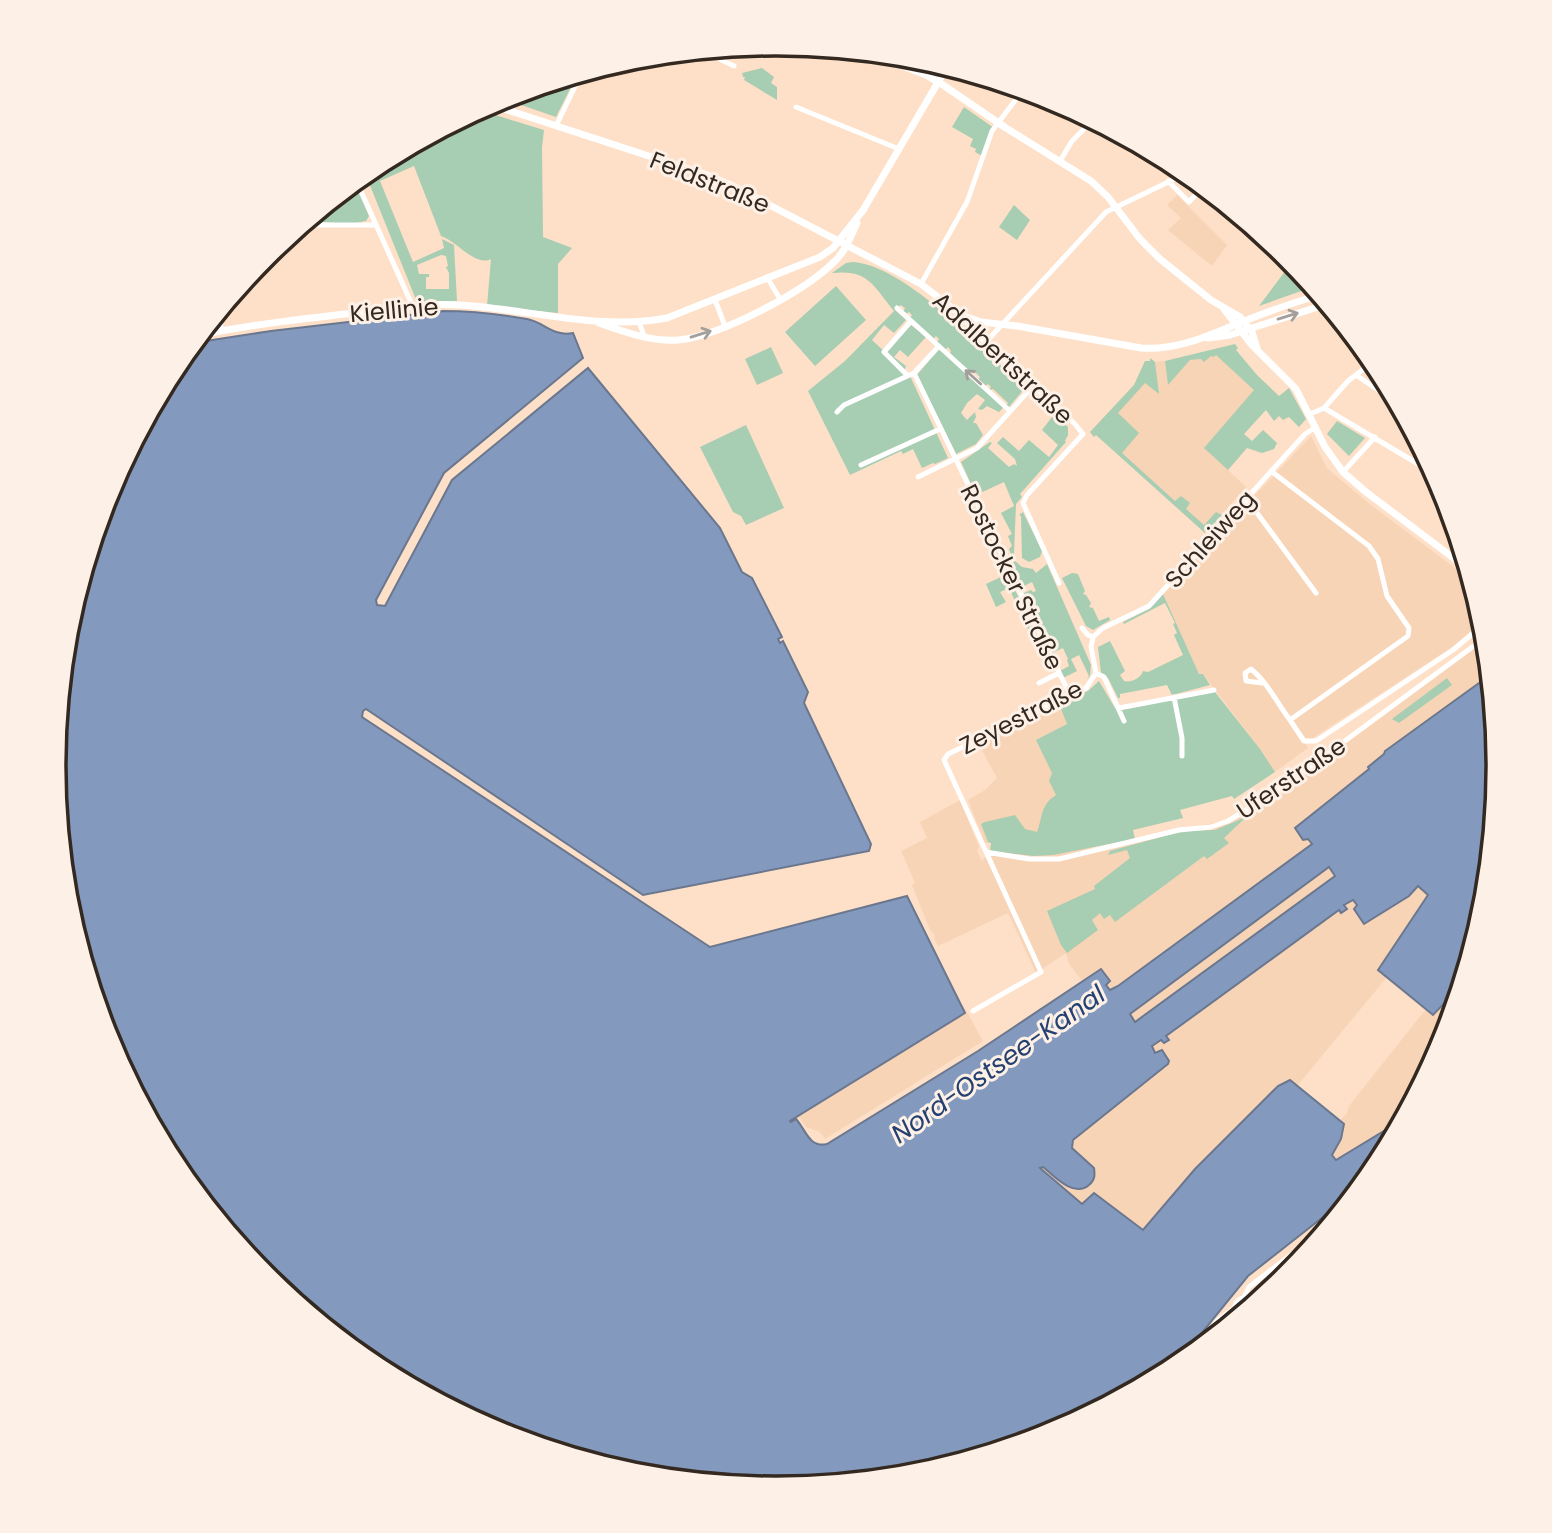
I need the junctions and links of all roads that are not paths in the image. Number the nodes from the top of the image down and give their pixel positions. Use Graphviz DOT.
graph roads {
  1 [pos="719,59"];
  2 [pos="734,66"];
  3 [pos="915,70"];
  4 [pos="942,76"];
  5 [pos="939,82"];
  6 [pos="576,85"];
  7 [pos="1017,99"];
  8 [pos="796,107"];
  9 [pos="506,109"];
  10 [pos="998,123"];
  11 [pos="556,126"];
  12 [pos="1086,127"];
  13 [pos="899,149"];
  14 [pos="1060,161"];
  15 [pos="1174,178"];
  16 [pos="1168,181"];
  17 [pos="360,191"];
  18 [pos="1196,194"];
  19 [pos="1116,206"];
  20 [pos="316,225"];
  21 [pos="375,225"];
  22 [pos="842,244"];
  23 [pos="768,279"];
  24 [pos="921,284"];
  25 [pos="780,299"];
  26 [pos="1311,299"];
  27 [pos="715,300"];
  28 [pos="413,307"];
  29 [pos="1317,307"];
  30 [pos="897,308"];
  31 [pos="961,316"];
  32 [pos="589,319"];
  33 [pos="911,321"];
  34 [pos="639,322"];
  35 [pos="220,324"];
  36 [pos="1001,325"];
  37 [pos="725,326"];
  38 [pos="1243,326"];
  39 [pos="220,331"];
  40 [pos="213,332"];
  41 [pos="644,336"];
  42 [pos="985,343"];
  43 [pos="939,346"];
  44 [pos="1364,368"];
  45 [pos="914,373"];
  46 [pos="907,375"];
  47 [pos="1356,375"];
  48 [pos="1033,386"];
  49 [pos="1378,390"];
  50 [pos="1324,408"];
  51 [pos="1010,411"];
  52 [pos="837,412"];
  53 [pos="1310,414"];
  54 [pos="1316,427"];
  55 [pos="940,429"];
  56 [pos="1375,437"];
  57 [pos="955,459"];
  58 [pos="1418,464"];
  59 [pos="861,465"];
  60 [pos="1271,471"];
  61 [pos="1343,472"];
  62 [pos="918,477"];
  63 [pos="1246,498"];
  64 [pos="1455,559"];
  65 [pos="1059,583"];
  66 [pos="1316,593"];
  67 [pos="1082,628"];
  68 [pos="1474,633"];
  69 [pos="1093,637"];
  70 [pos="1476,645"];
  71 [pos="1059,673"];
  72 [pos="1096,673"];
  73 [pos="1039,683"];
  74 [pos="1264,683"];
  75 [pos="1214,690"];
  76 [pos="1070,695"];
  77 [pos="1174,697"];
  78 [pos="1119,708"];
  79 [pos="1290,720"];
  80 [pos="1124,721"];
  81 [pos="1182,756"];
  82 [pos="986,852"];
  83 [pos="973,1011"];
  84 [pos="1293,1253"];
  85 [pos="1245,1299"];
  86 [pos="1235,1307"];
  87 [pos="1210,1329"];
  1 -- 2 [label="street"];
  3 -- 5 [label="street"];
  4 -- 5 [label="street"];
  5 -- 10 [label="street"];
  5 -- 13 [label="street"];
  6 -- 11 [label="street"];
  7 -- 10 [label="street"];
  8 -- 13 [label="street"];
  9 -- 11 [label="street, Feldstraße"];
  10 -- 14 [label="street"];
  10 -- 24 [label="street"];
  11 -- 22 [label="street, Feldstraße"];
  12 -- 14 [label="street"];
  13 -- 22 [label="street"];
  14 -- 19 [label="street"];
  15 -- 16 [label="street"];
  16 -- 18 [label="street"];
  16 -- 19 [label="street"];
  17 -- 21 [label="street"];
  19 -- 36 [label="street"];
  19 -- 38 [label="street"];
  20 -- 21 [label="street"];
  21 -- 28 [label="street"];
  22 -- 23 [label="street, Kiellinie"];
  22 -- 24 [label="street, Feldstraße"];
  22 -- 25 [label="street, Kiellinie"];
  23 -- 25 [label="street"];
  23 -- 27 [label="street, Kiellinie"];
  24 -- 31 [label="street, Adalbertstraße"];
  25 -- 37 [label="street, Kiellinie"];
  26 -- 38 [label="street"];
  27 -- 34 [label="street, Kiellinie"];
  27 -- 37 [label="street"];
  28 -- 32 [label="street, Kiellinie"];
  28 -- 39 [label="street, Kiellinie"];
  38 -- 29 [label="street, one-way"];
  30 -- 33 [label="street"];
  31 -- 36 [label="street"];
  31 -- 42 [label="street, Adalbertstraße"];
  32 -- 34 [label="street, Kiellinie"];
  32 -- 41 [label="street, Kiellinie"];
  33 -- 43 [label="street"];
  33 -- 46 [label="street"];
  34 -- 41 [label="street"];
  35 -- 39 [label="street"];
  36 -- 38 [label="street"];
  36 -- 42 [label="street"];
  41 -- 37 [label="street, Kiellinie, one-way"];
  38 -- 53 [label="street"];
  39 -- 40 [label="street, Kiellinie"];
  42 -- 48 [label="street, Adalbertstraße"];
  43 -- 45 [label="street"];
  51 -- 43 [label="street, one-way"];
  44 -- 47 [label="street"];
  45 -- 46 [label="street"];
  45 -- 55 [label="street, Rostocker Straße"];
  46 -- 52 [label="street"];
  47 -- 49 [label="street"];
  47 -- 50 [label="street"];
  48 -- 51 [label="street"];
  48 -- 65 [label="street, Adalbertstraße"];
  50 -- 53 [label="street"];
  50 -- 56 [label="street"];
  51 -- 57 [label="street"];
  53 -- 54 [label="street"];
  54 -- 60 [label="street, Schleiweg"];
  54 -- 61 [label="street"];
  55 -- 57 [label="street, Rostocker Straße"];
  55 -- 59 [label="street"];
  56 -- 58 [label="street"];
  56 -- 61 [label="street"];
  57 -- 62 [label="street"];
  57 -- 71 [label="street, Rostocker Straße"];
  60 -- 63 [label="street, Schleiweg"];
  60 -- 79 [label="street"];
  61 -- 64 [label="street"];
  63 -- 66 [label="street"];
  63 -- 69 [label="street, Schleiweg"];
  67 -- 69 [label="street"];
  68 -- 79 [label="street"];
  69 -- 72 [label="street"];
  70 -- 82 [label="street, Uferstraße"];
  71 -- 73 [label="street"];
  71 -- 76 [label="street, Rostocker Straße"];
  72 -- 76 [label="street, Zeyestraße"];
  72 -- 78 [label="street"];
  74 -- 74 [label="street"];
  74 -- 79 [label="street"];
  75 -- 77 [label="street"];
  76 -- 82 [label="street, Zeyestraße"];
  77 -- 78 [label="street"];
  77 -- 81 [label="street"];
  78 -- 80 [label="street"];
  82 -- 83 [label="street"];
  84 -- 85 [label="street"];
  85 -- 86 [label="street"];
  86 -- 87 [label="street"];
}
